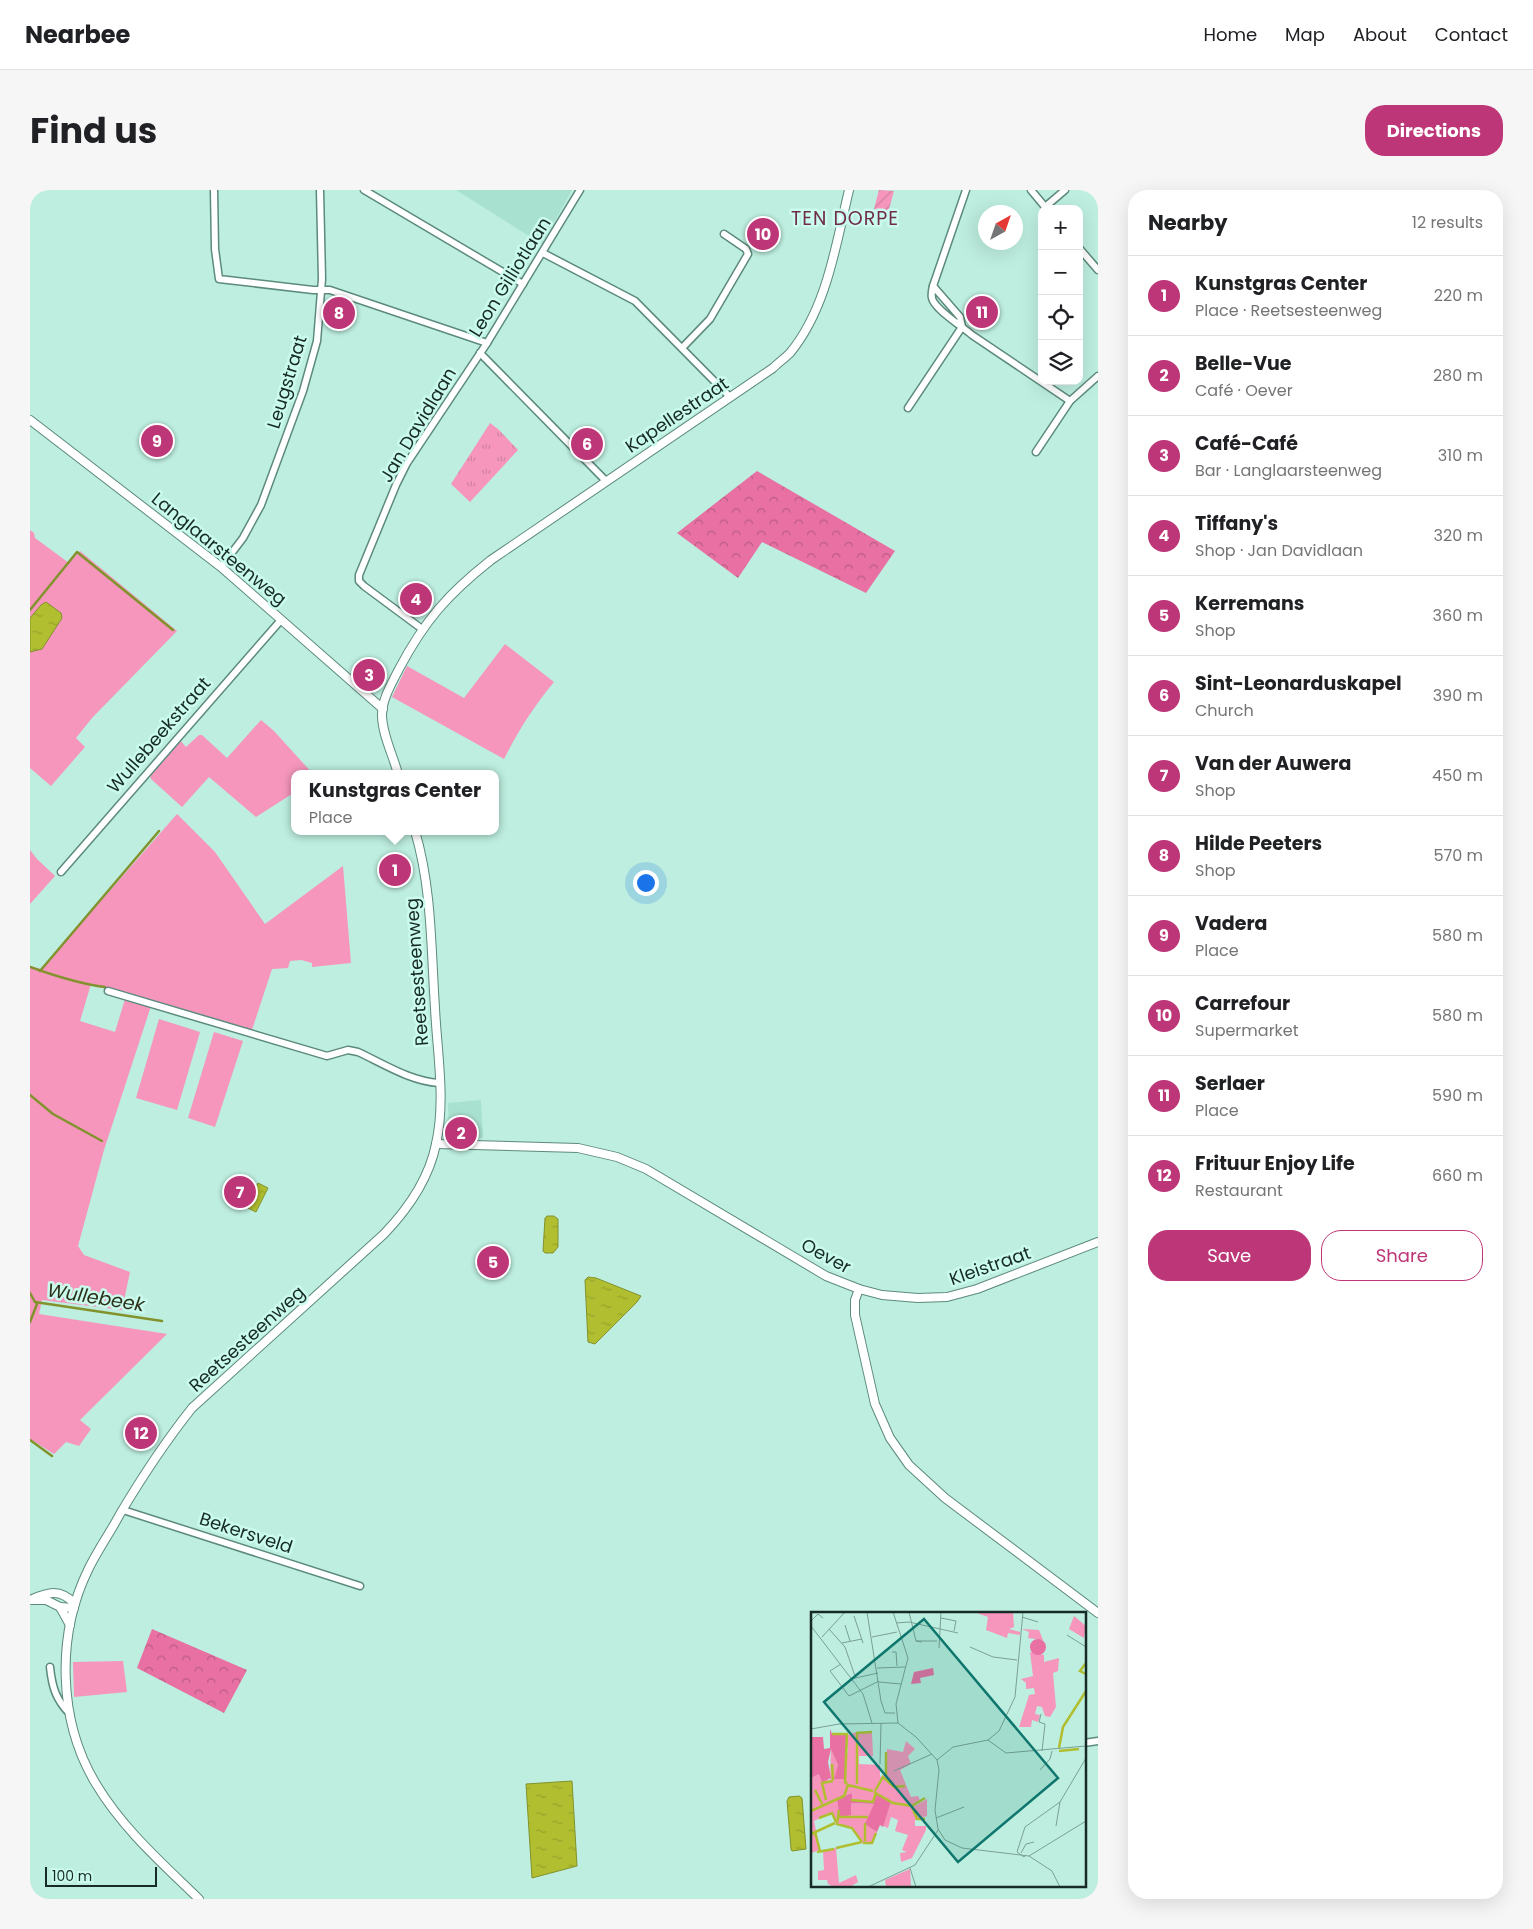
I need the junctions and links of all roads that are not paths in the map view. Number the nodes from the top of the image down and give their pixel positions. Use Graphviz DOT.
graph roads {
  1 [pos="214,190"];
  2 [pos="320,190"];
  3 [pos="364,190"];
  4 [pos="580,190"];
  5 [pos="849,190"];
  6 [pos="966,190"];
  7 [pos="1031,190"];
  8 [pos="1066,190"];
  9 [pos="1044,205"];
  10 [pos="1049,205"];
  11 [pos="724,234"];
  12 [pos="1081,250"];
  13 [pos="543,253"];
  14 [pos="1098,270"];
  15 [pos="522,284"];
  16 [pos="933,286"];
  17 [pos="321,290"];
  18 [pos="962,327"];
  19 [pos="487,343"];
  20 [pos="682,348"];
  21 [pos="480,353"];
  22 [pos="1098,376"];
  23 [pos="730,397"];
  24 [pos="1070,401"];
  25 [pos="908,408"];
  26 [pos="30,420"];
  27 [pos="1036,452"];
  28 [pos="606,481"];
  29 [pos="221,566"];
  30 [pos="281,620"];
  31 [pos="422,629"];
  32 [pos="383,709"];
  33 [pos="397,770"];
  34 [pos="416,835"];
  35 [pos="61,872"];
  36 [pos="108,991"];
  37 [pos="440,1083"];
  38 [pos="436,1144"];
  39 [pos="1098,1242"];
  40 [pos="859,1289"];
  41 [pos="123,1510"];
  42 [pos="82,1585"];
  43 [pos="360,1586"];
  44 [pos="66,1595"];
  45 [pos="31,1600"];
  46 [pos="74,1606"];
  47 [pos="60,1607"];
  48 [pos="1098,1613"];
  49 [pos="70,1625"];
  50 [pos="50,1666"];
  51 [pos="70,1714"];
  52 [pos="199,1899"];
  1 -- 17 [label="street"];
  2 -- 17 [label="street, Leugstraat"];
  3 -- 15 [label="street"];
  4 -- 13 [label="street, Leon Gilliotlaan"];
  5 -- 23 [label="street, Kapellestraat"];
  6 -- 16 [label="street"];
  7 -- 9 [label="street"];
  8 -- 10 [label="street"];
  11 -- 20 [label="street"];
  12 -- 14 [label="street"];
  13 -- 15 [label="street, Leon Gilliotlaan"];
  13 -- 20 [label="street"];
  15 -- 19 [label="street, Leon Gilliotlaan"];
  16 -- 18 [label="street"];
  16 -- 18 [label="street"];
  17 -- 19 [label="street"];
  17 -- 29 [label="street, Leugstraat"];
  18 -- 24 [label="street"];
  18 -- 25 [label="street"];
  19 -- 21 [label="street, Leon Gilliotlaan"];
  20 -- 23 [label="street"];
  21 -- 28 [label="street"];
  21 -- 31 [label="street, Jan Davidlaan"];
  22 -- 24 [label="street"];
  23 -- 28 [label="street, Kapellestraat"];
  24 -- 27 [label="street"];
  26 -- 29 [label="street, Langlaarsteenweg"];
  28 -- 31 [label="street, Kapellestraat"];
  29 -- 30 [label="street, Langlaarsteenweg"];
  30 -- 32 [label="street, Langlaarsteenweg"];
  30 -- 35 [label="street, Wullebeekstraat"];
  31 -- 32 [label="street, Kapellestraat"];
  32 -- 33 [label="street"];
  34 -- 37 [label="street, Reetsesteenweg"];
  36 -- 37 [label="street"];
  37 -- 38 [label="street, Reetsesteenweg"];
  38 -- 40 [label="street, Oever"];
  38 -- 41 [label="street, Reetsesteenweg"];
  39 -- 40 [label="street, Kleistraat"];
  40 -- 48 [label="street, Oever"];
  41 -- 42 [label="street, Reetsesteenweg"];
  41 -- 43 [label="street, Bekersveld"];
  42 -- 44 [label="street"];
  42 -- 46 [label="street, Reetsesteenweg"];
  44 -- 45 [label="street"];
  44 -- 46 [label="street"];
  45 -- 47 [label="street"];
  46 -- 47 [label="street"];
  46 -- 49 [label="street, Reetsesteenweg"];
  47 -- 49 [label="street"];
  49 -- 51 [label="street, Reetsesteenweg"];
  50 -- 51 [label="street"];
  51 -- 52 [label="street, Reetsesteenweg"];
}
